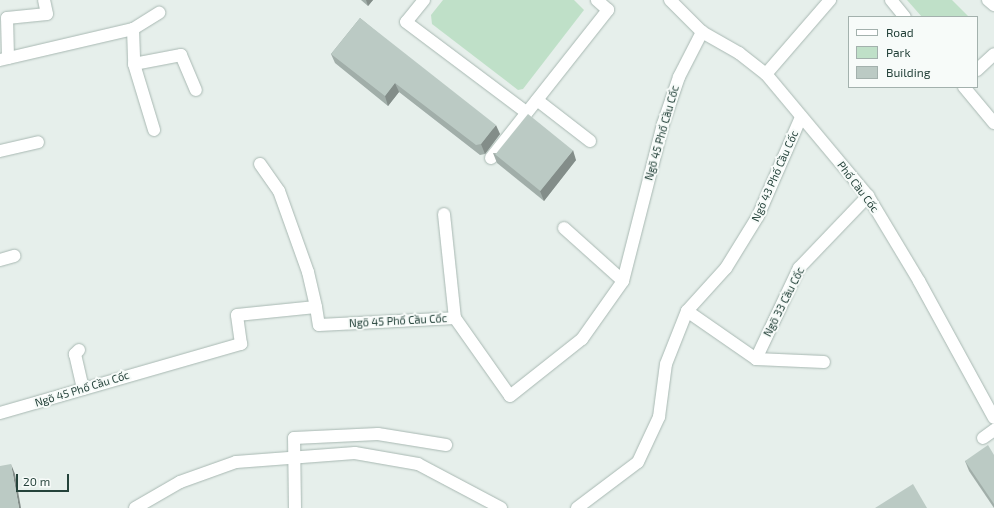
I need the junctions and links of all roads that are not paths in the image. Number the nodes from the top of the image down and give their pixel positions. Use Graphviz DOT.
graph roads {
  1 [pos="44,0"];
  2 [pos="424,0"];
  3 [pos="597,0"];
  4 [pos="670,0"];
  5 [pos="830,0"];
  6 [pos="891,0"];
  7 [pos="988,0"];
  8 [pos="994,5"];
  9 [pos="160,13"];
  10 [pos="904,16"];
  11 [pos="133,29"];
  12 [pos="702,32"];
  13 [pos="994,54"];
  14 [pos="4,59"];
  15 [pos="134,64"];
  16 [pos="978,69"];
  17 [pos="766,74"];
  18 [pos="965,88"];
  19 [pos="196,90"];
  20 [pos="537,100"];
  21 [pos="527,113"];
  22 [pos="801,117"];
  23 [pos="994,123"];
  24 [pos="154,130"];
  25 [pos="590,141"];
  26 [pos="38,142"];
  27 [pos="0,151"];
  28 [pos="491,158"];
  29 [pos="260,164"];
  30 [pos="868,196"];
  31 [pos="444,214"];
  32 [pos="564,228"];
  33 [pos="14,256"];
  34 [pos="0,260"];
  35 [pos="623,281"];
  36 [pos="316,307"];
  37 [pos="687,311"];
  38 [pos="455,318"];
  39 [pos="79,350"];
  40 [pos="756,359"];
  41 [pos="824,362"];
  42 [pos="83,389"];
  43 [pos="0,413"];
  44 [pos="994,418"];
  45 [pos="994,430"];
  46 [pos="983,438"];
  47 [pos="446,445"];
  48 [pos="293,456"];
  49 [pos="135,508"];
  50 [pos="295,508"];
  51 [pos="501,508"];
  52 [pos="576,508"];
  1 -- 14 [label="street"];
  2 -- 21 [label="street"];
  3 -- 20 [label="street"];
  4 -- 12 [label="street, Phố Cầu Cốc"];
  5 -- 17 [label="street"];
  6 -- 10 [label="street"];
  7 -- 8 [label="street"];
  9 -- 11 [label="street"];
  11 -- 14 [label="street"];
  11 -- 15 [label="street"];
  12 -- 17 [label="street, Phố Cầu Cốc"];
  12 -- 35 [label="street, Ngõ 45 Phố Cầu Cốc"];
  13 -- 16 [label="street"];
  15 -- 19 [label="street"];
  15 -- 24 [label="street"];
  17 -- 22 [label="street, Phố Cầu Cốc"];
  18 -- 23 [label="street"];
  20 -- 21 [label="street"];
  20 -- 25 [label="street"];
  21 -- 28 [label="street"];
  22 -- 30 [label="street, Phố Cầu Cốc"];
  22 -- 37 [label="street, Ngõ 43 Phố Cầu Cốc"];
  26 -- 27 [label="street"];
  29 -- 36 [label="street"];
  30 -- 40 [label="street, Ngõ 33 Cầu Cốc"];
  30 -- 44 [label="street, Phố Cầu Cốc"];
  31 -- 38 [label="street"];
  32 -- 35 [label="street"];
  33 -- 34 [label="street"];
  35 -- 38 [label="street, Ngõ 45 Phố Cầu Cốc"];
  36 -- 38 [label="street, Ngõ 45 Phố Cầu Cốc"];
  36 -- 42 [label="street, Ngõ 45 Phố Cầu Cốc"];
  37 -- 40 [label="street"];
  37 -- 52 [label="street, Ngõ 43 Phố Cầu Cốc"];
  39 -- 42 [label="street"];
  40 -- 41 [label="street"];
  42 -- 43 [label="street, Ngõ 45 Phố Cầu Cốc"];
  45 -- 46 [label="street"];
  47 -- 48 [label="street"];
  48 -- 49 [label="street"];
  48 -- 50 [label="street"];
  48 -- 51 [label="street"];
}
